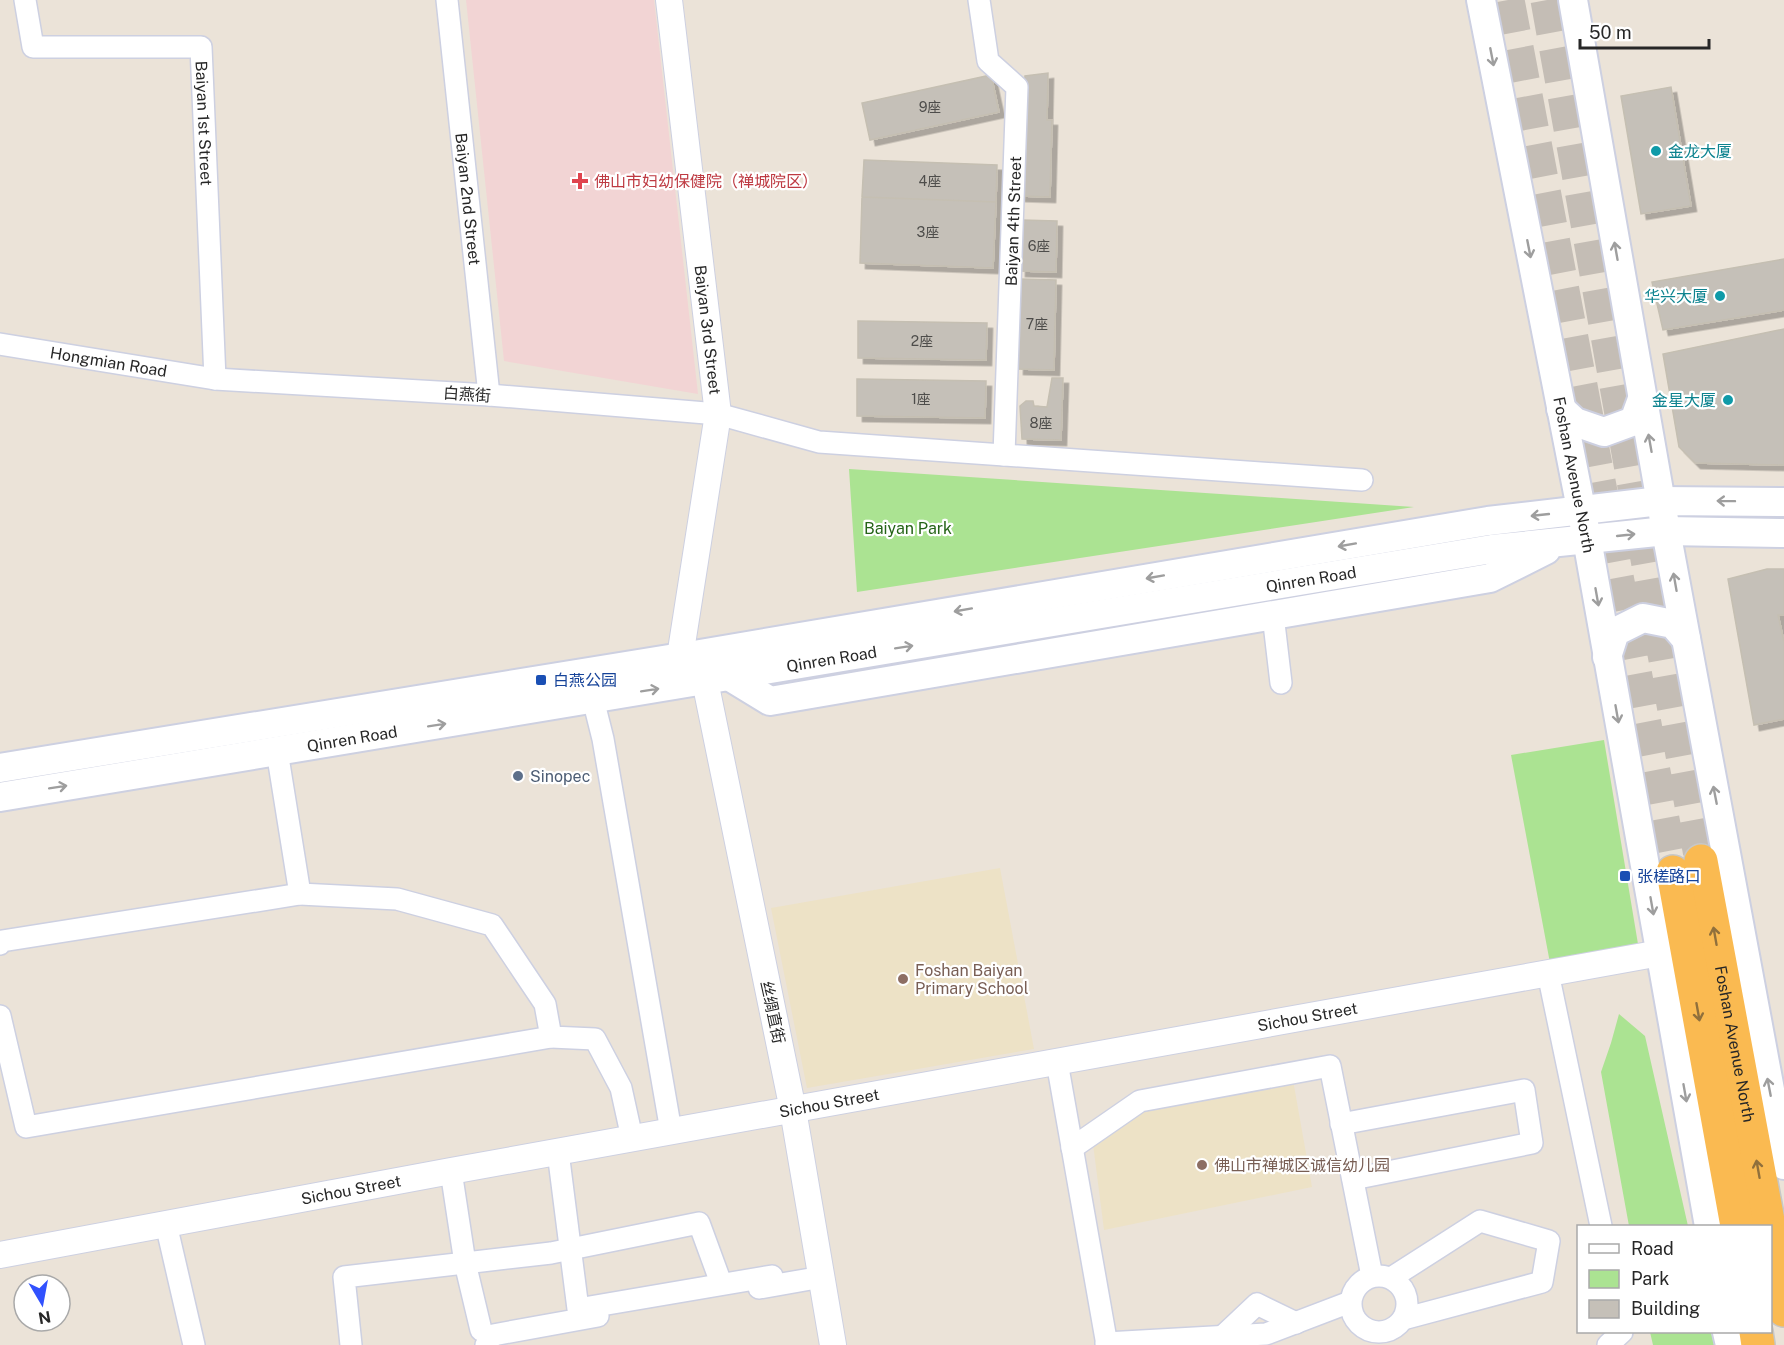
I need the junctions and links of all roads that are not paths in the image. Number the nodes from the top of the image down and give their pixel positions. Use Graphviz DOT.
graph roads {
  1 [pos="25,0"];
  2 [pos="447,0"];
  3 [pos="669,0"];
  4 [pos="979,0"];
  5 [pos="1481,0"];
  6 [pos="1573,0"];
  7 [pos="0,344"];
  8 [pos="215,380"];
  9 [pos="489,395"];
  10 [pos="1642,399"];
  11 [pos="1561,408"];
  12 [pos="718,414"];
  13 [pos="1004,455"];
  14 [pos="1362,480"];
  15 [pos="1660,501"];
  16 [pos="1784,502"];
  17 [pos="1581,511"];
  18 [pos="1666,531"];
  19 [pos="1784,533"];
  20 [pos="1574,541"];
  21 [pos="1273,615"];
  22 [pos="1686,639"];
  23 [pos="680,657"];
  24 [pos="1607,657"];
  25 [pos="717,679"];
  26 [pos="1281,683"];
  27 [pos="593,699"];
  28 [pos="277,751"];
  29 [pos="0,768"];
  30 [pos="0,797"];
  31 [pos="1700,862"];
  32 [pos="300,894"];
  33 [pos="0,944"];
  34 [pos="1660,953"];
  35 [pos="1548,973"];
  36 [pos="0,1016"];
  37 [pos="551,1037"];
  38 [pos="1057,1062"];
  39 [pos="793,1110"];
  40 [pos="1341,1124"];
  41 [pos="671,1131"];
  42 [pos="632,1138"];
  43 [pos="1072,1148"];
  44 [pos="558,1152"];
  45 [pos="1784,1165"];
  46 [pos="451,1171"];
  47 [pos="1353,1179"];
  48 [pos="166,1224"];
  49 [pos="1601,1225"];
  50 [pos="1709,1225"];
  51 [pos="1737,1225"];
  52 [pos="1769,1225"];
  53 [pos="1772,1247"];
  54 [pos="569,1249"];
  55 [pos="0,1255"];
  56 [pos="465,1263"];
  57 [pos="772,1276"];
  58 [pos="822,1277"];
  59 [pos="1382,1277"];
  60 [pos="721,1283"];
  61 [pos="1350,1302"];
  62 [pos="1784,1310"];
  63 [pos="1296,1323"];
  64 [pos="1394,1331"];
  65 [pos="1622,1333"];
  66 [pos="1222,1336"];
  67 [pos="483,1338"];
  68 [pos="1106,1344"];
  69 [pos="194,1345"];
  70 [pos="349,1345"];
  71 [pos="833,1345"];
  72 [pos="1608,1345"];
  1 -- 8 [label="street, Baiyan 1st Street"];
  2 -- 9 [label="street, Baiyan 2nd Street"];
  3 -- 12 [label="street, Baiyan 3rd Street"];
  4 -- 13 [label="street, Baiyan 4th Street"];
  5 -- 11 [label="main road, Foshan Avenue North, one-way"];
  10 -- 6 [label="main road, Foshan Avenue North, one-way"];
  7 -- 8 [label="street, Hongmian Road"];
  8 -- 9 [label="street, 白燕街"];
  9 -- 12 [label="street, 白燕街"];
  10 -- 11 [label="main road"];
  15 -- 10 [label="main road, Foshan Avenue North, one-way"];
  11 -- 17 [label="main road, Foshan Avenue North"];
  12 -- 13 [label="street, 白燕街"];
  12 -- 23 [label="street, Baiyan 3rd Street"];
  13 -- 14 [label="street, 白燕街"];
  16 -- 15 [label="main road, Qinren Road, one-way"];
  15 -- 17 [label="main road, Qinren Road"];
  15 -- 18 [label="main road, Foshan Avenue North"];
  17 -- 20 [label="main road, Foshan Avenue North"];
  17 -- 23 [label="main road, Qinren Road, one-way"];
  18 -- 19 [label="main road, Qinren Road"];
  20 -- 18 [label="main road, Qinren Road, one-way"];
  22 -- 18 [label="main road, Foshan Avenue North, one-way"];
  20 -- 21 [label="main road"];
  20 -- 24 [label="main road, Foshan Avenue North, one-way"];
  25 -- 20 [label="main road, Qinren Road, one-way"];
  21 -- 25 [label="main road"];
  21 -- 26 [label="street"];
  22 -- 24 [label="main road"];
  31 -- 22 [label="main road, Foshan Avenue North, one-way"];
  23 -- 29 [label="main road, Qinren Road"];
  24 -- 34 [label="main road, Foshan Avenue North, one-way"];
  27 -- 25 [label="main road, Qinren Road, one-way"];
  25 -- 39 [label="street, 丝绸直街"];
  28 -- 27 [label="main road, Qinren Road, one-way"];
  27 -- 41 [label="street"];
  30 -- 28 [label="main road, Qinren Road, one-way"];
  28 -- 32 [label="street"];
  45 -- 31 [label="main road, one-way"];
  31 -- 51 [label="highway, Foshan Avenue North, one-way"];
  52 -- 31 [label="highway, Foshan Avenue North, one-way"];
  32 -- 33 [label="street"];
  32 -- 37 [label="street"];
  34 -- 35 [label="street, Sichou Street"];
  34 -- 50 [label="main road, Foshan Avenue North, one-way"];
  35 -- 38 [label="street, Sichou Street"];
  35 -- 49 [label="street"];
  36 -- 37 [label="street"];
  37 -- 42 [label="street"];
  38 -- 39 [label="street, Sichou Street"];
  38 -- 43 [label="street"];
  39 -- 41 [label="street, Sichou Street"];
  39 -- 58 [label="street, 丝绸直街"];
  40 -- 43 [label="street"];
  40 -- 47 [label="street"];
  40 -- 47 [label="street"];
  41 -- 42 [label="street, Sichou Street"];
  42 -- 44 [label="street, Sichou Street"];
  43 -- 68 [label="street"];
  44 -- 46 [label="street, Sichou Street"];
  44 -- 54 [label="street"];
  46 -- 48 [label="street, Sichou Street"];
  46 -- 56 [label="street"];
  47 -- 59 [label="street"];
  48 -- 55 [label="street, Sichou Street"];
  48 -- 69 [label="street"];
  53 -- 62 [label="highway"];
  54 -- 56 [label="street"];
  54 -- 60 [label="street"];
  54 -- 60 [label="street"];
  56 -- 67 [label="street"];
  56 -- 70 [label="street"];
  57 -- 60 [label="street"];
  58 -- 67 [label="street"];
  58 -- 71 [label="street, 丝绸直街"];
  59 -- 61 [label="street"];
  59 -- 64 [label="street"];
  59 -- 64 [label="street"];
  61 -- 63 [label="street"];
  61 -- 64 [label="street"];
  63 -- 66 [label="street"];
  63 -- 66 [label="street"];
  65 -- 72 [label="street"];
  66 -- 68 [label="street"];
}
